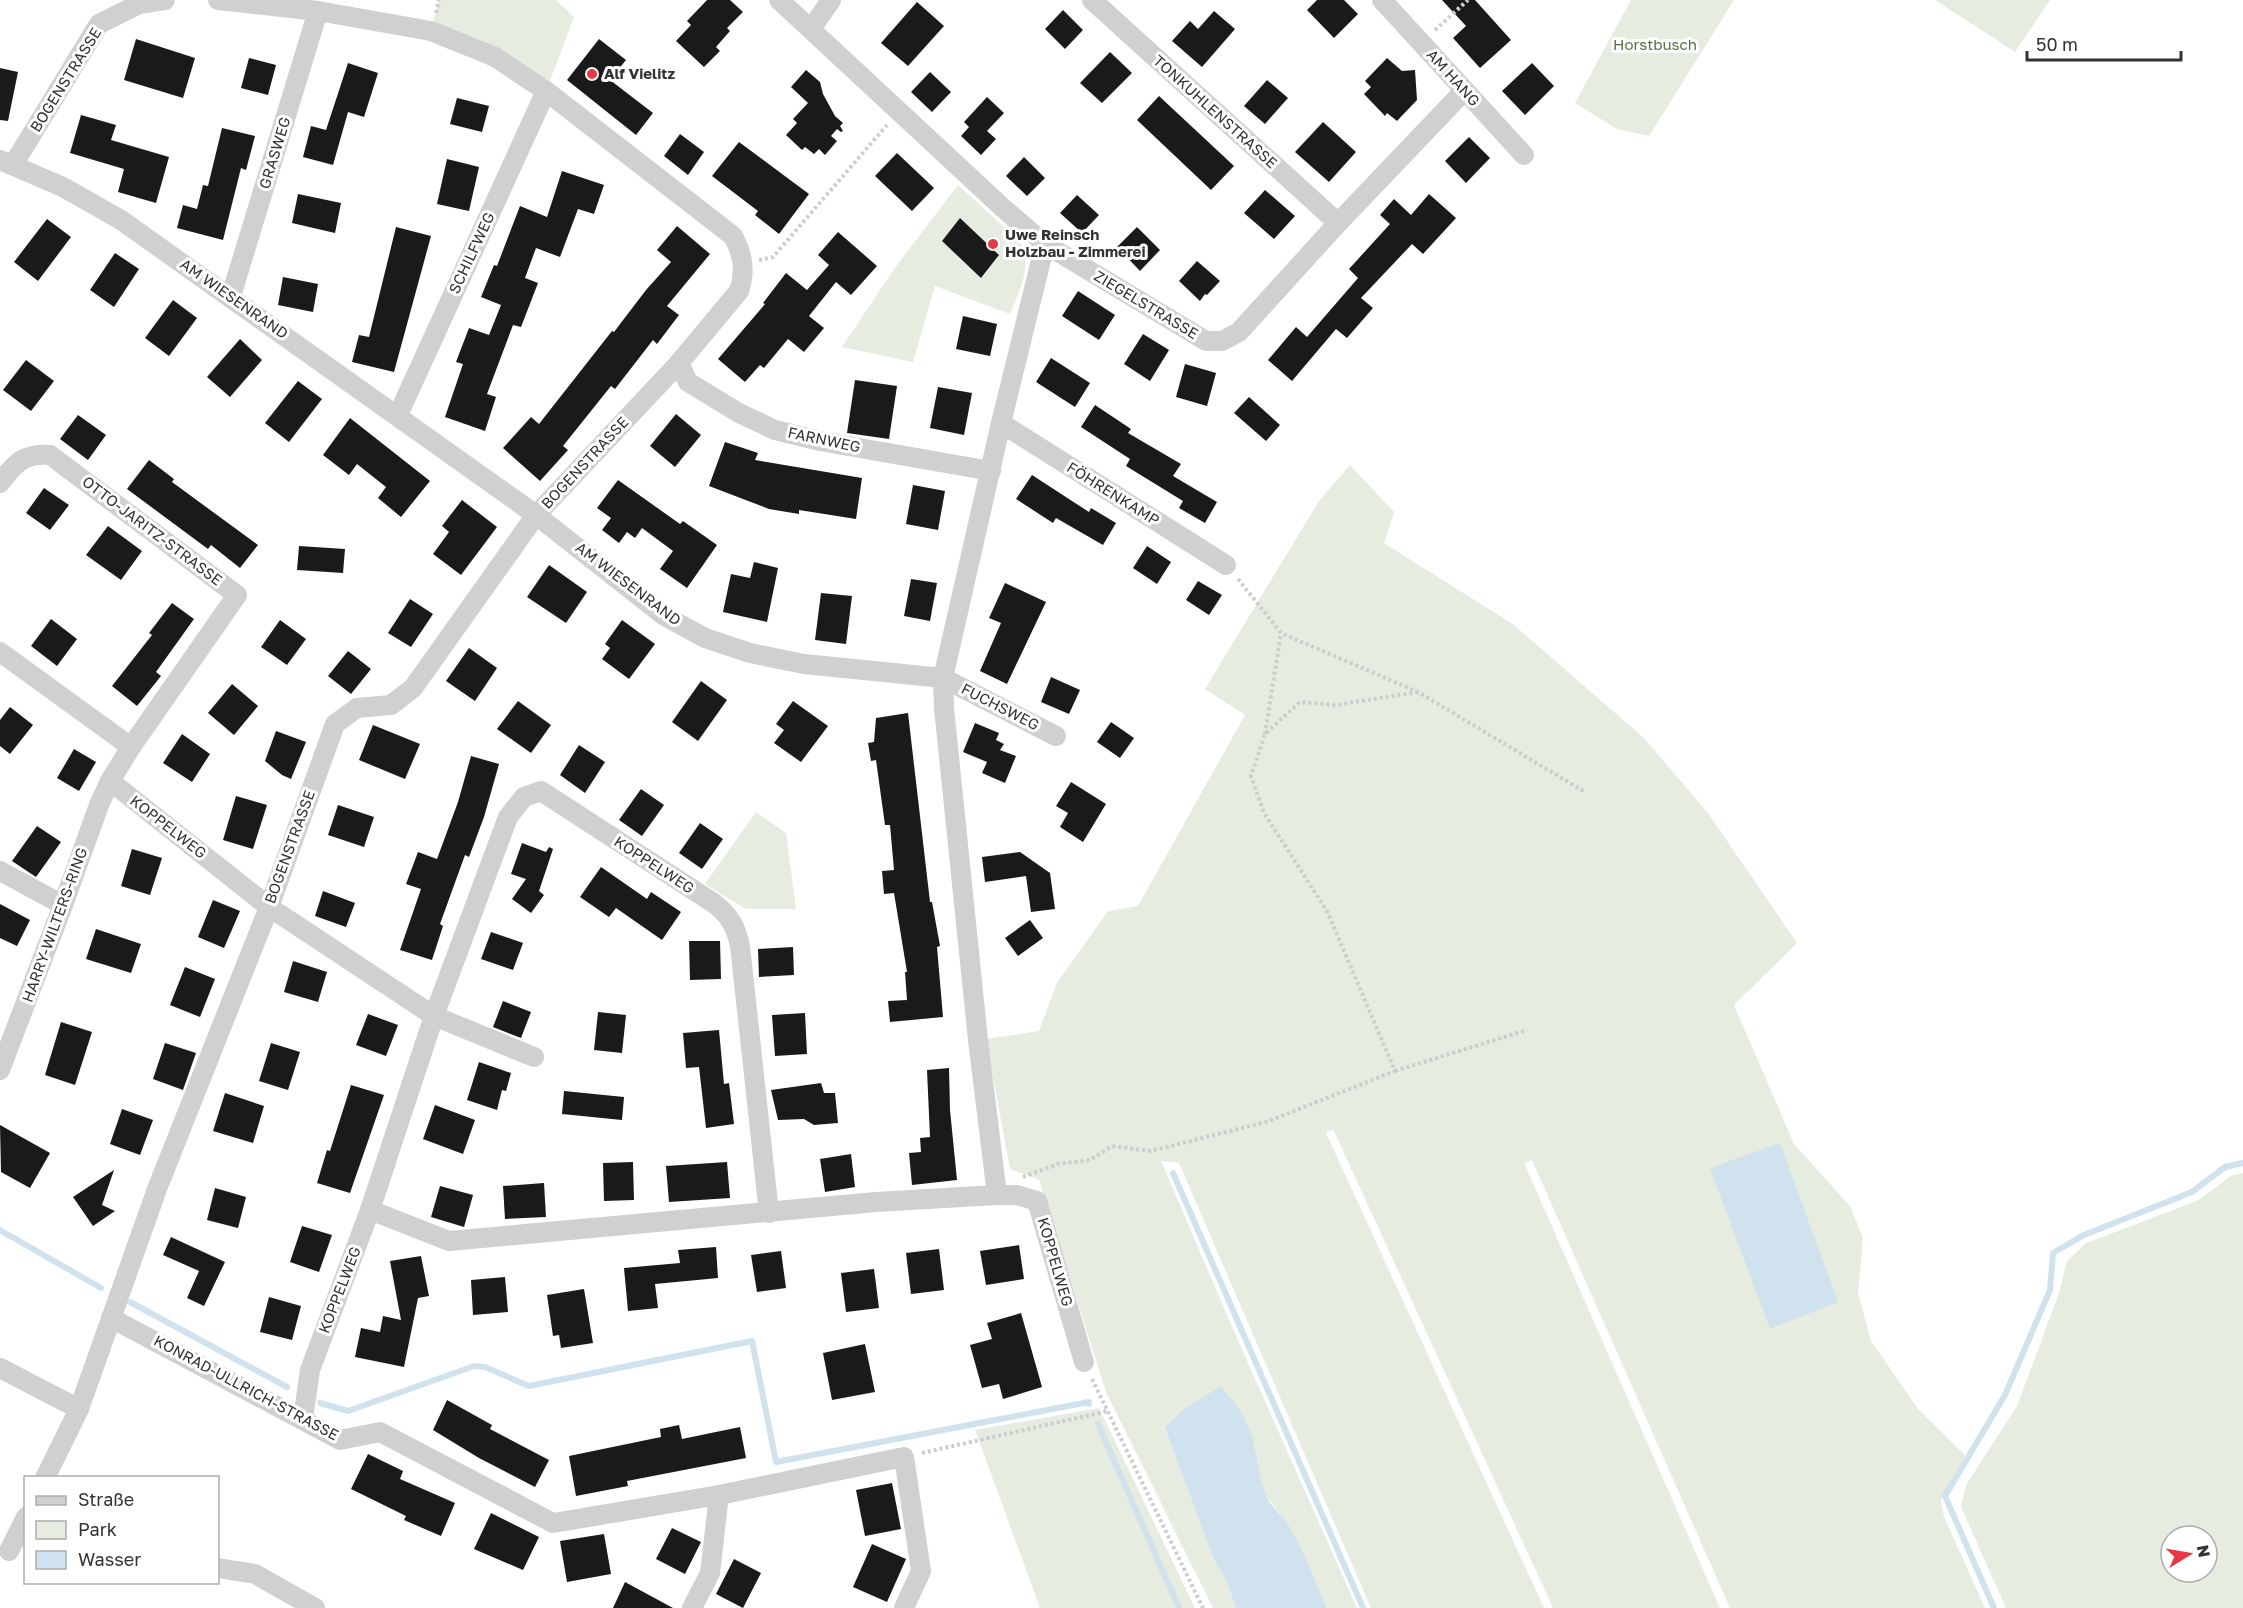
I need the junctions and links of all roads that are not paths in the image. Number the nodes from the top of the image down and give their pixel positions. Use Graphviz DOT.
graph roads {
  1 [pos="165,0"];
  2 [pos="218,0"];
  3 [pos="779,0"];
  4 [pos="831,0"];
  5 [pos="1092,0"];
  6 [pos="1382,0"];
  7 [pos="318,10"];
  8 [pos="811,29"];
  9 [pos="1464,91"];
  10 [pos="546,92"];
  11 [pos="1524,155"];
  12 [pos="6,162"];
  13 [pos="1338,223"];
  14 [pos="1045,244"];
  15 [pos="231,296"];
  16 [pos="679,363"];
  17 [pos="398,415"];
  18 [pos="1001,423"];
  19 [pos="990,471"];
  20 [pos="0,483"];
  21 [pos="536,515"];
  22 [pos="1226,565"];
  23 [pos="0,652"];
  24 [pos="943,678"];
  25 [pos="1056,736"];
  26 [pos="131,747"];
  27 [pos="110,781"];
  28 [pos="0,871"];
  29 [pos="63,905"];
  30 [pos="268,907"];
  31 [pos="434,1016"];
  32 [pos="534,1057"];
  33 [pos="0,1070"];
  34 [pos="1007,1195"];
  35 [pos="370,1210"];
  36 [pos="769,1213"];
  37 [pos="111,1318"];
  38 [pos="1084,1362"];
  39 [pos="0,1368"];
  40 [pos="78,1409"];
  41 [pos="303,1419"];
  42 [pos="46,1476"];
  43 [pos="719,1495"];
  44 [pos="24,1522"];
  45 [pos="12,1551"];
  46 [pos="219,1568"];
  47 [pos="315,1608"];
  48 [pos="692,1608"];
  49 [pos="904,1608"];
  1 -- 12 [label="street, BOGENSTRASSE"];
  2 -- 7 [label="street"];
  3 -- 8 [label="street, ZIEGELSTRASSE"];
  4 -- 8 [label="street"];
  5 -- 13 [label="street, TONKUHLENSTRASSE"];
  6 -- 9 [label="street, AM HANG"];
  7 -- 10 [label="street"];
  7 -- 15 [label="street, GRASWEG"];
  8 -- 14 [label="street, ZIEGELSTRASSE"];
  9 -- 11 [label="street, AM HANG"];
  9 -- 13 [label="street, ZIEGELSTRASSE"];
  10 -- 16 [label="street, BOGENSTRASSE"];
  10 -- 17 [label="street, SCHILFWEG"];
  12 -- 15 [label="street, AM WIESENRAND"];
  13 -- 14 [label="street, ZIEGELSTRASSE"];
  14 -- 18 [label="street"];
  15 -- 17 [label="street, AM WIESENRAND"];
  16 -- 19 [label="street, FARNWEG"];
  16 -- 21 [label="street, BOGENSTRASSE"];
  17 -- 21 [label="street, AM WIESENRAND"];
  18 -- 19 [label="street"];
  18 -- 22 [label="street, FÖHRENKAMP"];
  19 -- 24 [label="street"];
  20 -- 26 [label="street, OTTO-JARITZ-STRASSE"];
  21 -- 24 [label="street, AM WIESENRAND"];
  21 -- 30 [label="street, BOGENSTRASSE"];
  23 -- 26 [label="street"];
  24 -- 25 [label="street, FUCHSWEG"];
  24 -- 34 [label="street"];
  26 -- 27 [label="street, OTTO-JARITZ-STRASSE"];
  27 -- 29 [label="street, HARRY-WILTERS-RING"];
  27 -- 30 [label="street, KOPPELWEG"];
  28 -- 29 [label="street"];
  29 -- 33 [label="street, HARRY-WILTERS-RING"];
  30 -- 31 [label="street, KOPPELWEG"];
  30 -- 37 [label="street, BOGENSTRASSE"];
  31 -- 32 [label="street, KOPPELWEG"];
  31 -- 35 [label="street, KOPPELWEG"];
  31 -- 36 [label="street, KOPPELWEG"];
  34 -- 36 [label="street"];
  34 -- 38 [label="street, KOPPELWEG"];
  35 -- 36 [label="street"];
  35 -- 41 [label="street, KOPPELWEG"];
  37 -- 40 [label="street"];
  37 -- 41 [label="street, KONRAD-ULLRICH-STRASSE"];
  39 -- 40 [label="street"];
  40 -- 42 [label="street"];
  41 -- 43 [label="street, KONRAD-ULLRICH-STRASSE"];
  43 -- 48 [label="street"];
  43 -- 49 [label="street, KONRAD-ULLRICH-STRASSE"];
  44 -- 45 [label="street"];
  46 -- 47 [label="street"];
}
